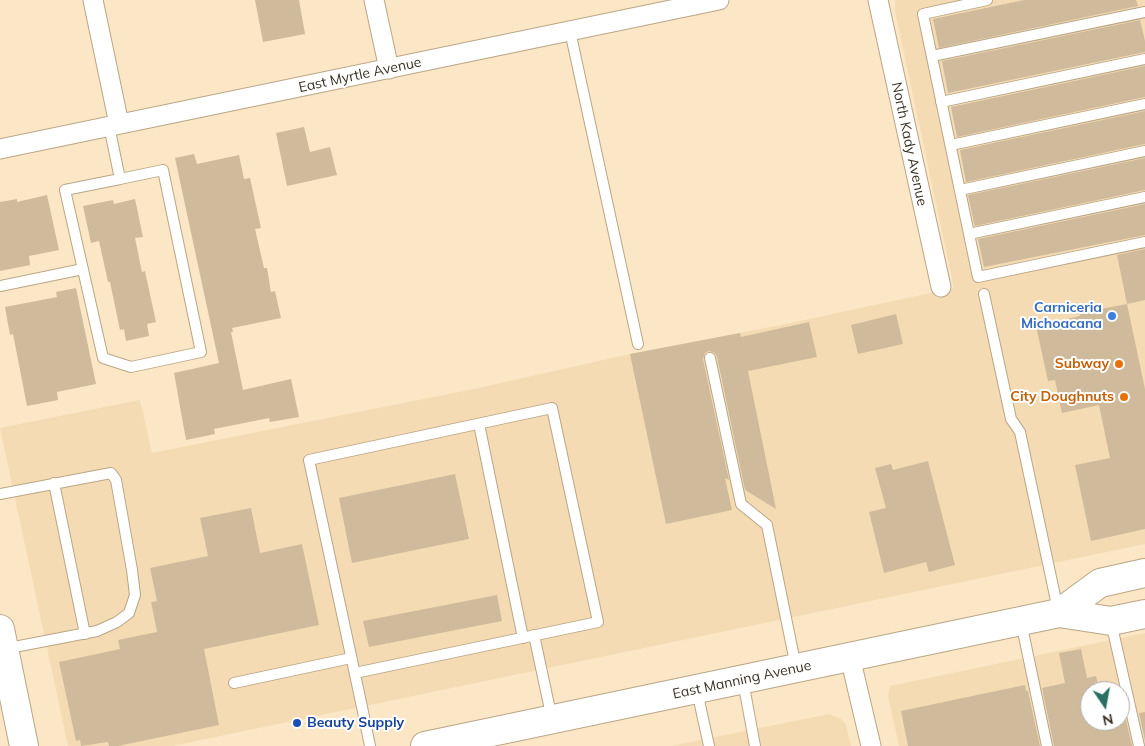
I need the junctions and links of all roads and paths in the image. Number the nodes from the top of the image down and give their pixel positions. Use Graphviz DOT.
graph roads {
  1 [pos="93,0"];
  2 [pos="374,0"];
  3 [pos="878,0"];
  4 [pos="987,0"];
  5 [pos="709,1"];
  6 [pos="1145,12"];
  7 [pos="570,31"];
  8 [pos="932,56"];
  9 [pos="1145,58"];
  10 [pos="389,69"];
  11 [pos="941,102"];
  12 [pos="1145,104"];
  13 [pos="114,125"];
  14 [pos="951,145"];
  15 [pos="0,149"];
  16 [pos="1145,151"];
  17 [pos="120,178"];
  18 [pos="960,190"];
  19 [pos="1145,197"];
  20 [pos="970,234"];
  21 [pos="1145,242"];
  22 [pos="82,269"];
  23 [pos="0,286"];
  24 [pos="941,287"];
  25 [pos="984,294"];
  26 [pos="638,344"];
  27 [pos="710,358"];
  28 [pos="479,424"];
  29 [pos="54,483"];
  30 [pos="0,494"];
  31 [pos="1145,573"];
  32 [pos="1059,613"];
  33 [pos="1145,614"];
  34 [pos="1021,621"];
  35 [pos="1111,621"];
  36 [pos="85,634"];
  37 [pos="534,635"];
  38 [pos="523,638"];
  39 [pos="2,639"];
  40 [pos="850,657"];
  41 [pos="351,658"];
  42 [pos="797,668"];
  43 [pos="355,673"];
  44 [pos="742,680"];
  45 [pos="234,683"];
  46 [pos="696,689"];
  47 [pos="552,720"];
  48 [pos="24,746"];
  49 [pos="370,746"];
  50 [pos="425,746"];
  51 [pos="709,746"];
  52 [pos="755,746"];
  53 [pos="872,746"];
  54 [pos="1047,746"];
  55 [pos="1139,746"];
  1 -- 13 [label="street"];
  2 -- 10 [label="street"];
  3 -- 24 [label="street, North Kady Avenue"];
  4 -- 8 [label="lane"];
  5 -- 7 [label="street, East Myrtle Avenue"];
  6 -- 8 [label="lane"];
  7 -- 10 [label="street, East Myrtle Avenue"];
  7 -- 26 [label="lane"];
  8 -- 11 [label="lane"];
  9 -- 11 [label="lane"];
  10 -- 13 [label="street, East Myrtle Avenue"];
  11 -- 14 [label="lane"];
  12 -- 14 [label="lane"];
  13 -- 15 [label="street, East Myrtle Avenue"];
  13 -- 17 [label="lane"];
  14 -- 18 [label="lane"];
  16 -- 18 [label="lane"];
  17 -- 22 [label="lane"];
  17 -- 22 [label="lane"];
  18 -- 20 [label="lane"];
  19 -- 20 [label="lane"];
  20 -- 21 [label="lane"];
  22 -- 23 [label="lane"];
  25 -- 32 [label="lane"];
  27 -- 42 [label="lane"];
  28 -- 37 [label="lane"];
  28 -- 38 [label="lane"];
  28 -- 41 [label="lane"];
  29 -- 30 [label="lane"];
  29 -- 36 [label="lane"];
  29 -- 36 [label="lane"];
  31 -- 32 [label="main road, East Manning Avenue"];
  32 -- 34 [label="main road, East Manning Avenue"];
  32 -- 35 [label="main road, East Manning Avenue"];
  33 -- 35 [label="main road, East Manning Avenue"];
  34 -- 40 [label="main road, East Manning Avenue"];
  34 -- 54 [label="lane"];
  35 -- 55 [label="lane"];
  36 -- 39 [label="lane"];
  37 -- 38 [label="lane"];
  37 -- 47 [label="lane"];
  38 -- 43 [label="lane"];
  39 -- 48 [label="main road"];
  40 -- 42 [label="main road, East Manning Avenue"];
  40 -- 53 [label="street"];
  41 -- 43 [label="lane"];
  41 -- 45 [label="lane"];
  42 -- 44 [label="main road, East Manning Avenue"];
  43 -- 49 [label="lane"];
  44 -- 46 [label="main road, East Manning Avenue"];
  44 -- 52 [label="lane"];
  46 -- 47 [label="main road, East Manning Avenue"];
  46 -- 51 [label="lane"];
  47 -- 50 [label="main road, East Manning Avenue"];
}
